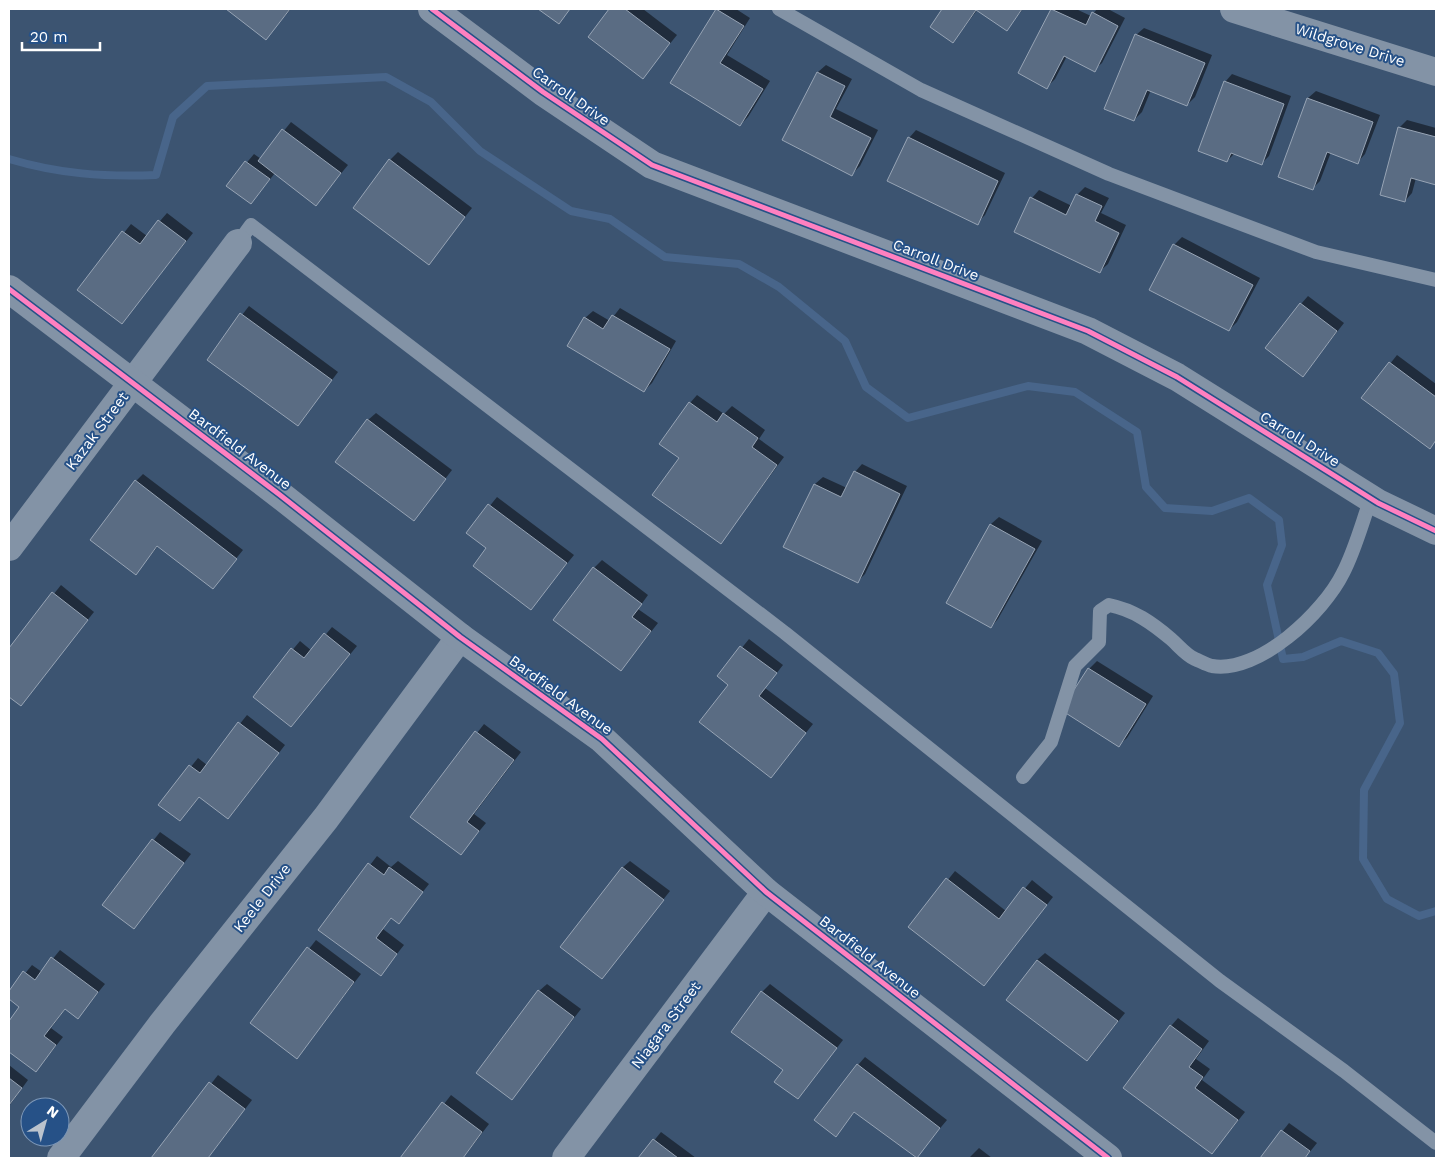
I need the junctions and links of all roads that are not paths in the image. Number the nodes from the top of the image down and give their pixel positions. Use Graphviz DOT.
graph roads {
  1 [pos="432,9"];
  2 [pos="779,9"];
  3 [pos="1234,9"];
  4 [pos="1436,72"];
  5 [pos="238,243"];
  6 [pos="1436,280"];
  7 [pos="9,289"];
  8 [pos="133,384"];
  9 [pos="1371,498"];
  10 [pos="1436,531"];
  11 [pos="9,547"];
  12 [pos="460,637"];
  13 [pos="1023,777"];
  14 [pos="766,892"];
  15 [pos="1436,1143"];
  16 [pos="61,1158"];
  17 [pos="566,1158"];
  18 [pos="1108,1158"];
  1 -- 9 [label="street, Carroll Drive"];
  2 -- 6 [label="lane"];
  3 -- 4 [label="street, Wildgrove Drive"];
  5 -- 8 [label="street, Kazak Street"];
  5 -- 15 [label="lane"];
  7 -- 8 [label="street, Bardfield Avenue"];
  8 -- 11 [label="street, Kazak Street"];
  8 -- 12 [label="street, Bardfield Avenue"];
  9 -- 10 [label="street, Carroll Drive"];
  9 -- 13 [label="lane"];
  12 -- 14 [label="street, Bardfield Avenue"];
  12 -- 16 [label="street, Keele Drive"];
  14 -- 17 [label="street, Niagara Street"];
  14 -- 18 [label="street, Bardfield Avenue"];
}
